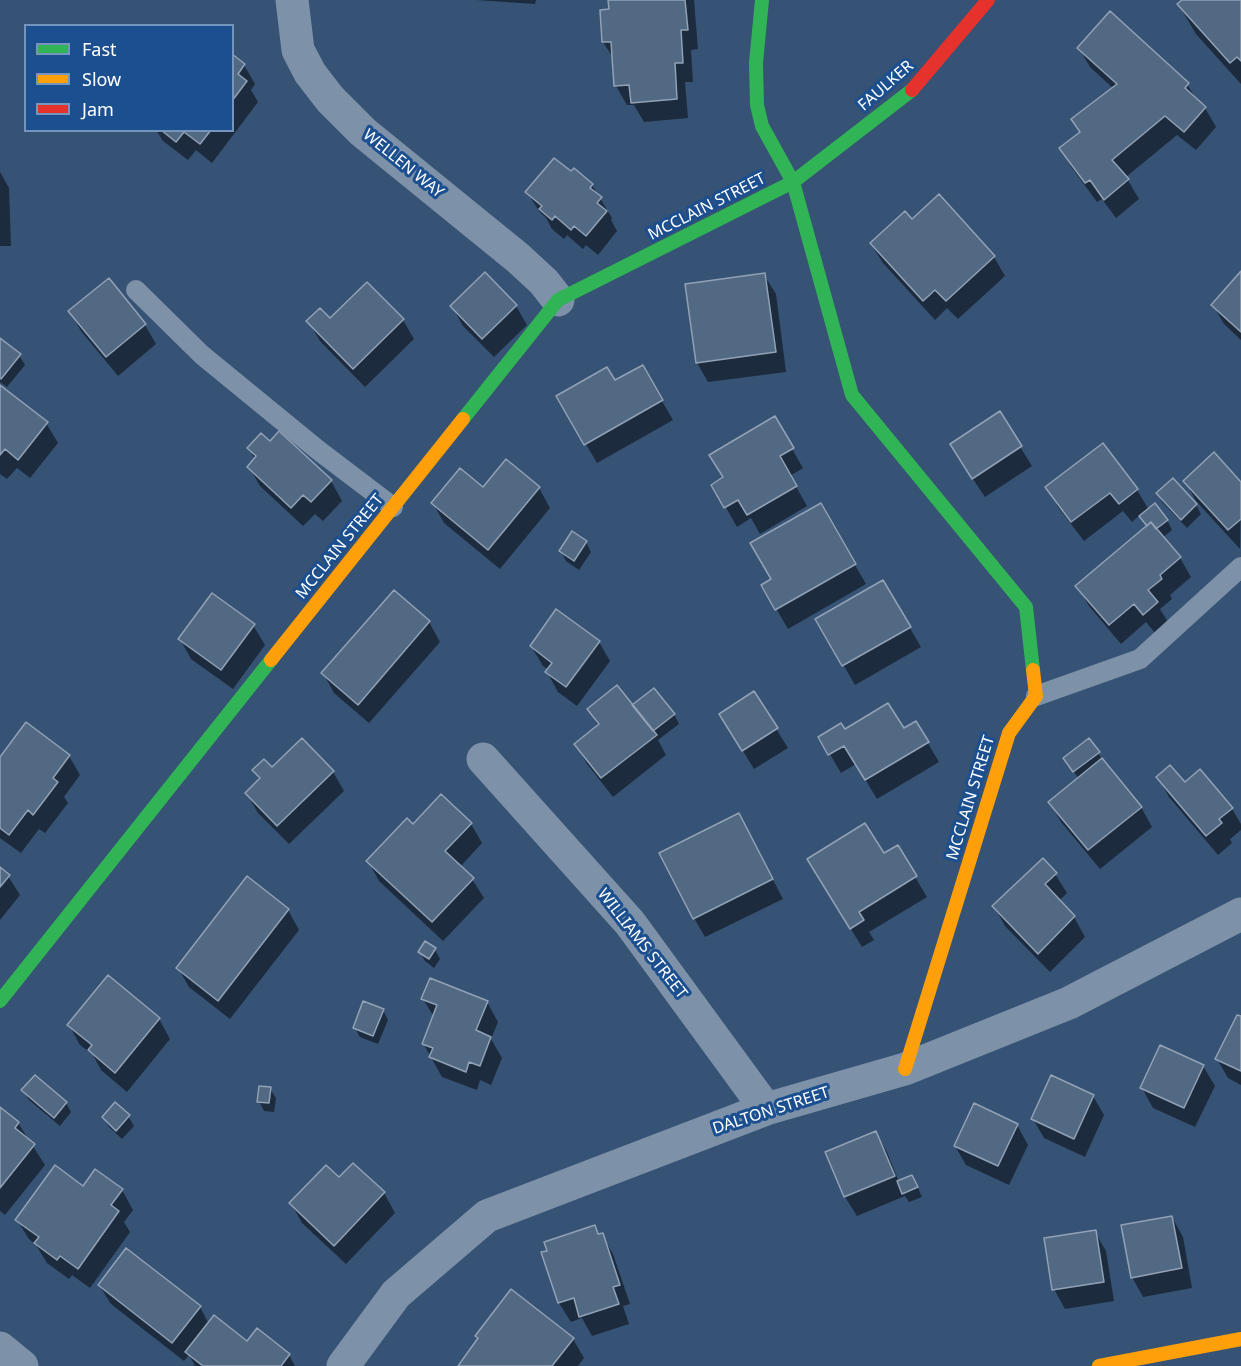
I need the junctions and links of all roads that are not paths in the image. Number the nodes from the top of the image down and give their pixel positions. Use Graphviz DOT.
graph roads {
  1 [pos="292,0"];
  2 [pos="762,0"];
  3 [pos="988,0"];
  4 [pos="793,182"];
  5 [pos="136,290"];
  6 [pos="558,300"];
  7 [pos="393,507"];
  8 [pos="1241,567"];
  9 [pos="1036,696"];
  10 [pos="483,759"];
  11 [pos="1241,914"];
  12 [pos="0,1000"];
  13 [pos="905,1069"];
  14 [pos="766,1109"];
  15 [pos="1241,1339"];
  16 [pos="0,1348"];
  17 [pos="22,1366"];
  18 [pos="343,1366"];
  19 [pos="1099,1366"];
  1 -- 6 [label="street, WELLEN WAY"];
  2 -- 4 [label="street"];
  3 -- 4 [label="street, FAULKER"];
  4 -- 6 [label="street, MCCLAIN STREET"];
  4 -- 9 [label="street, MCCLAIN STREET"];
  5 -- 7 [label="lane"];
  6 -- 7 [label="street, MCCLAIN STREET"];
  7 -- 12 [label="street, MCCLAIN STREET"];
  8 -- 9 [label="lane"];
  9 -- 13 [label="street, MCCLAIN STREET"];
  10 -- 14 [label="street, WILLIAMS STREET"];
  11 -- 13 [label="street, DALTON STREET"];
  13 -- 14 [label="street, DALTON STREET"];
  14 -- 18 [label="street, DALTON STREET"];
  15 -- 19 [label="street"];
  16 -- 17 [label="street"];
}
